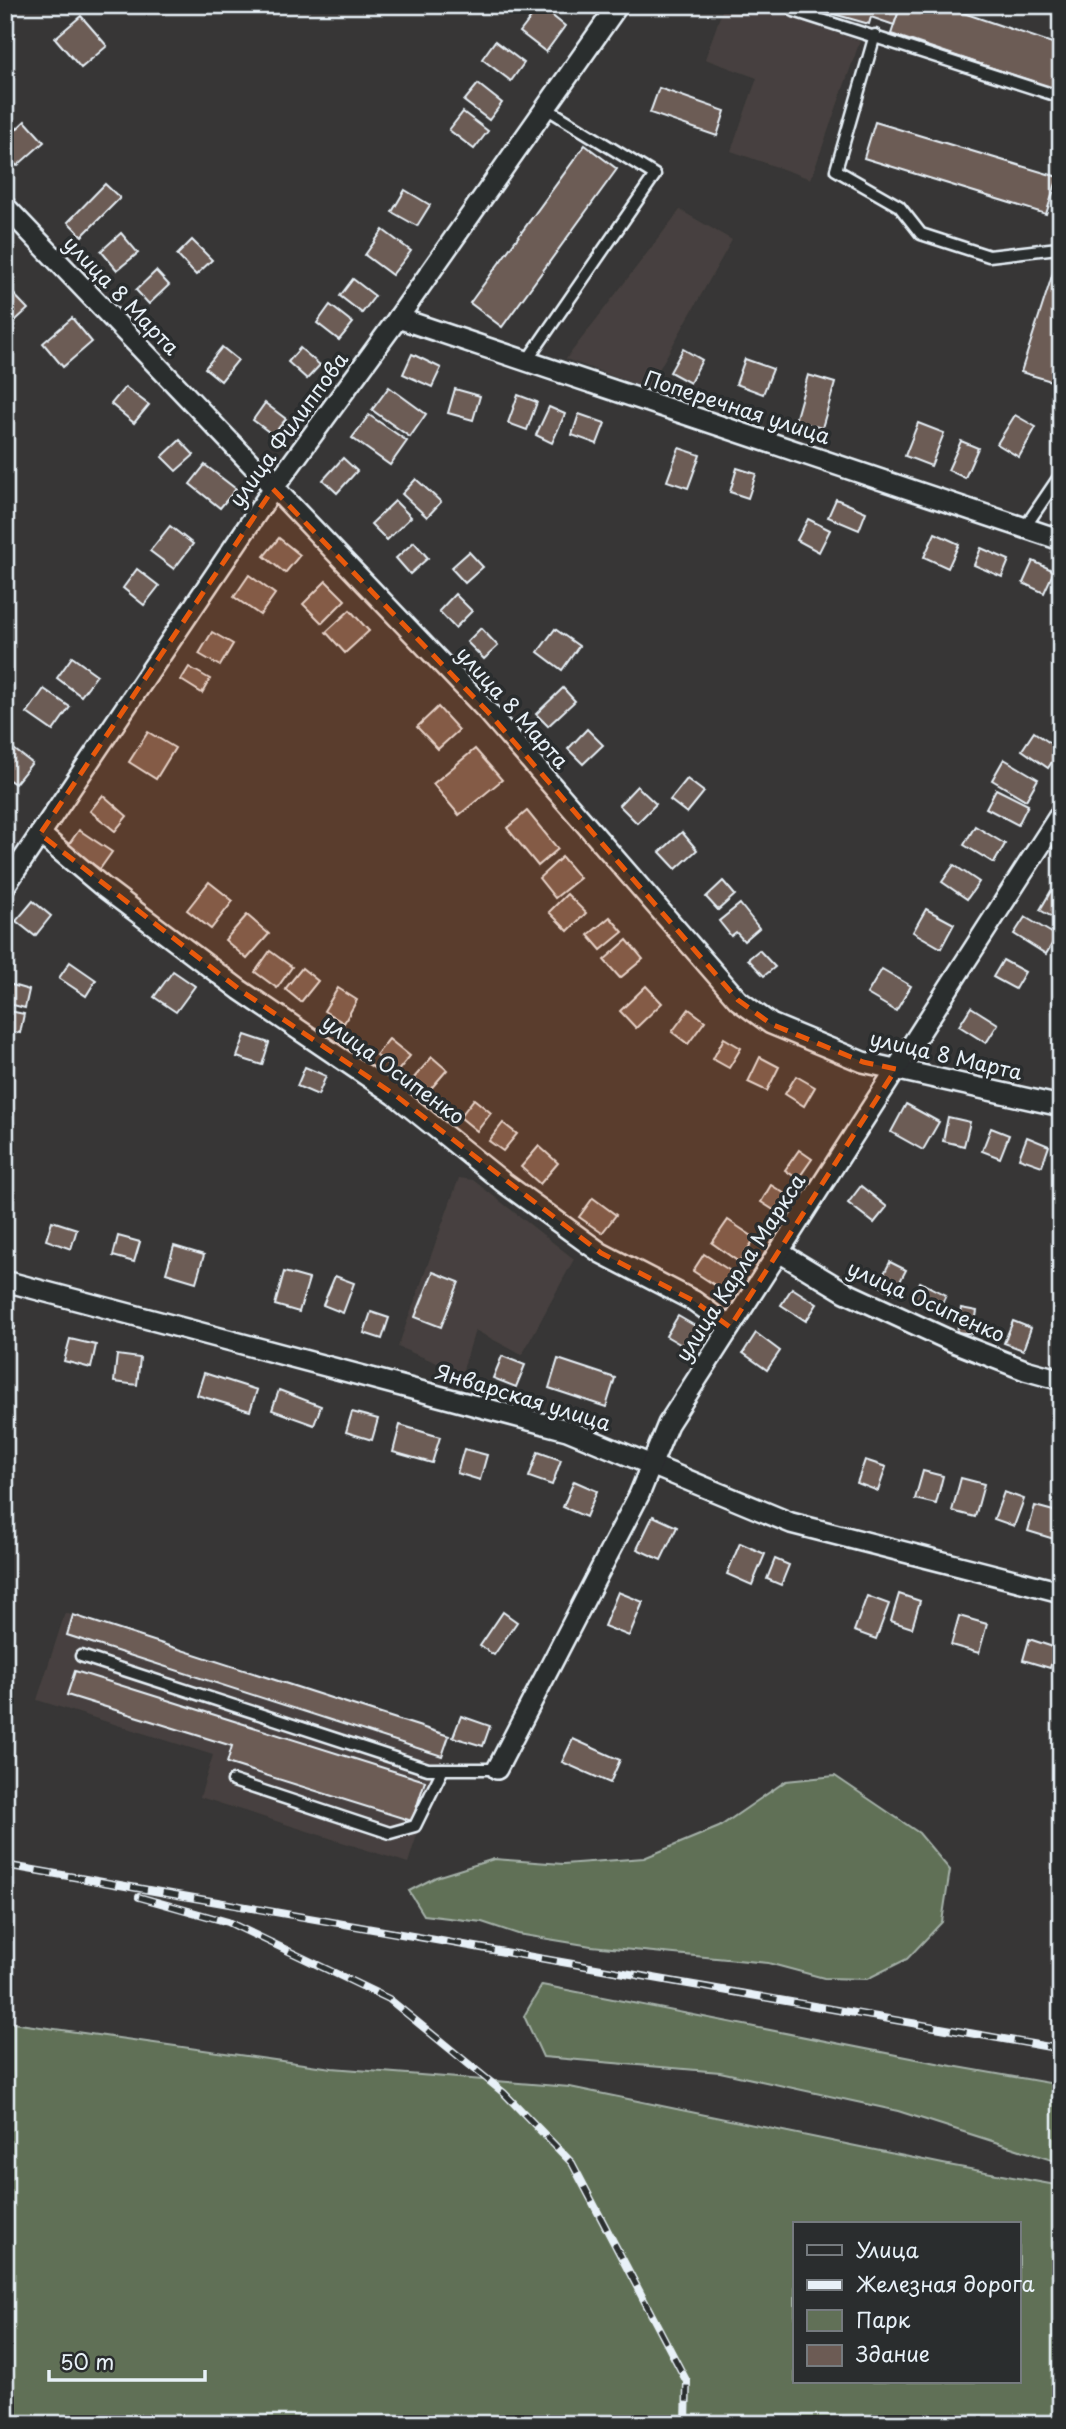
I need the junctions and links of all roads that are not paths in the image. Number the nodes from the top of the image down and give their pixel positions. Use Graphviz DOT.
graph roads {
  1 [pos="618,5"];
  2 [pos="796,5"];
  3 [pos="876,36"];
  4 [pos="1061,97"];
  5 [pos="546,108"];
  6 [pos="5,206"];
  7 [pos="1061,238"];
  8 [pos="398,318"];
  9 [pos="526,362"];
  10 [pos="1061,474"];
  11 [pos="273,489"];
  12 [pos="1025,527"];
  13 [pos="1061,540"];
  14 [pos="1061,813"];
  15 [pos="40,834"];
  16 [pos="5,886"];
  17 [pos="896,1069"];
  18 [pos="1061,1106"];
  19 [pos="779,1252"];
  20 [pos="5,1281"];
  21 [pos="730,1327"];
  22 [pos="1061,1380"];
  23 [pos="652,1464"];
  24 [pos="1061,1592"];
  25 [pos="81,1656"];
  26 [pos="443,1769"];
  27 [pos="497,1769"];
  28 [pos="233,1781"];
  1 -- 5 [label="street, улица Филиппова"];
  2 -- 3 [label="lane"];
  3 -- 4 [label="lane"];
  3 -- 7 [label="lane"];
  5 -- 8 [label="street, улица Филиппова"];
  5 -- 9 [label="lane"];
  6 -- 11 [label="street, улица 8 Марта"];
  8 -- 9 [label="street, Поперечная улица"];
  8 -- 11 [label="street, улица Филиппова"];
  9 -- 12 [label="street, Поперечная улица"];
  10 -- 12 [label="lane"];
  11 -- 15 [label="street, улица Филиппова"];
  11 -- 17 [label="street, улица 8 Марта"];
  12 -- 13 [label="street, Поперечная улица"];
  14 -- 17 [label="street, улица Карла Маркса"];
  15 -- 16 [label="street, улица Филиппова"];
  15 -- 21 [label="street, улица Осипенко"];
  17 -- 18 [label="street, улица 8 Марта"];
  17 -- 19 [label="street, улица Карла Маркса"];
  19 -- 21 [label="street, улица Карла Маркса"];
  19 -- 22 [label="street, улица Осипенко"];
  20 -- 23 [label="street, Январская улица"];
  21 -- 23 [label="street, улица Карла Маркса"];
  23 -- 24 [label="street, Январская улица"];
  23 -- 27 [label="street, улица Карла Маркса"];
  25 -- 26 [label="lane"];
  26 -- 27 [label="lane"];
  26 -- 28 [label="lane"];
}
